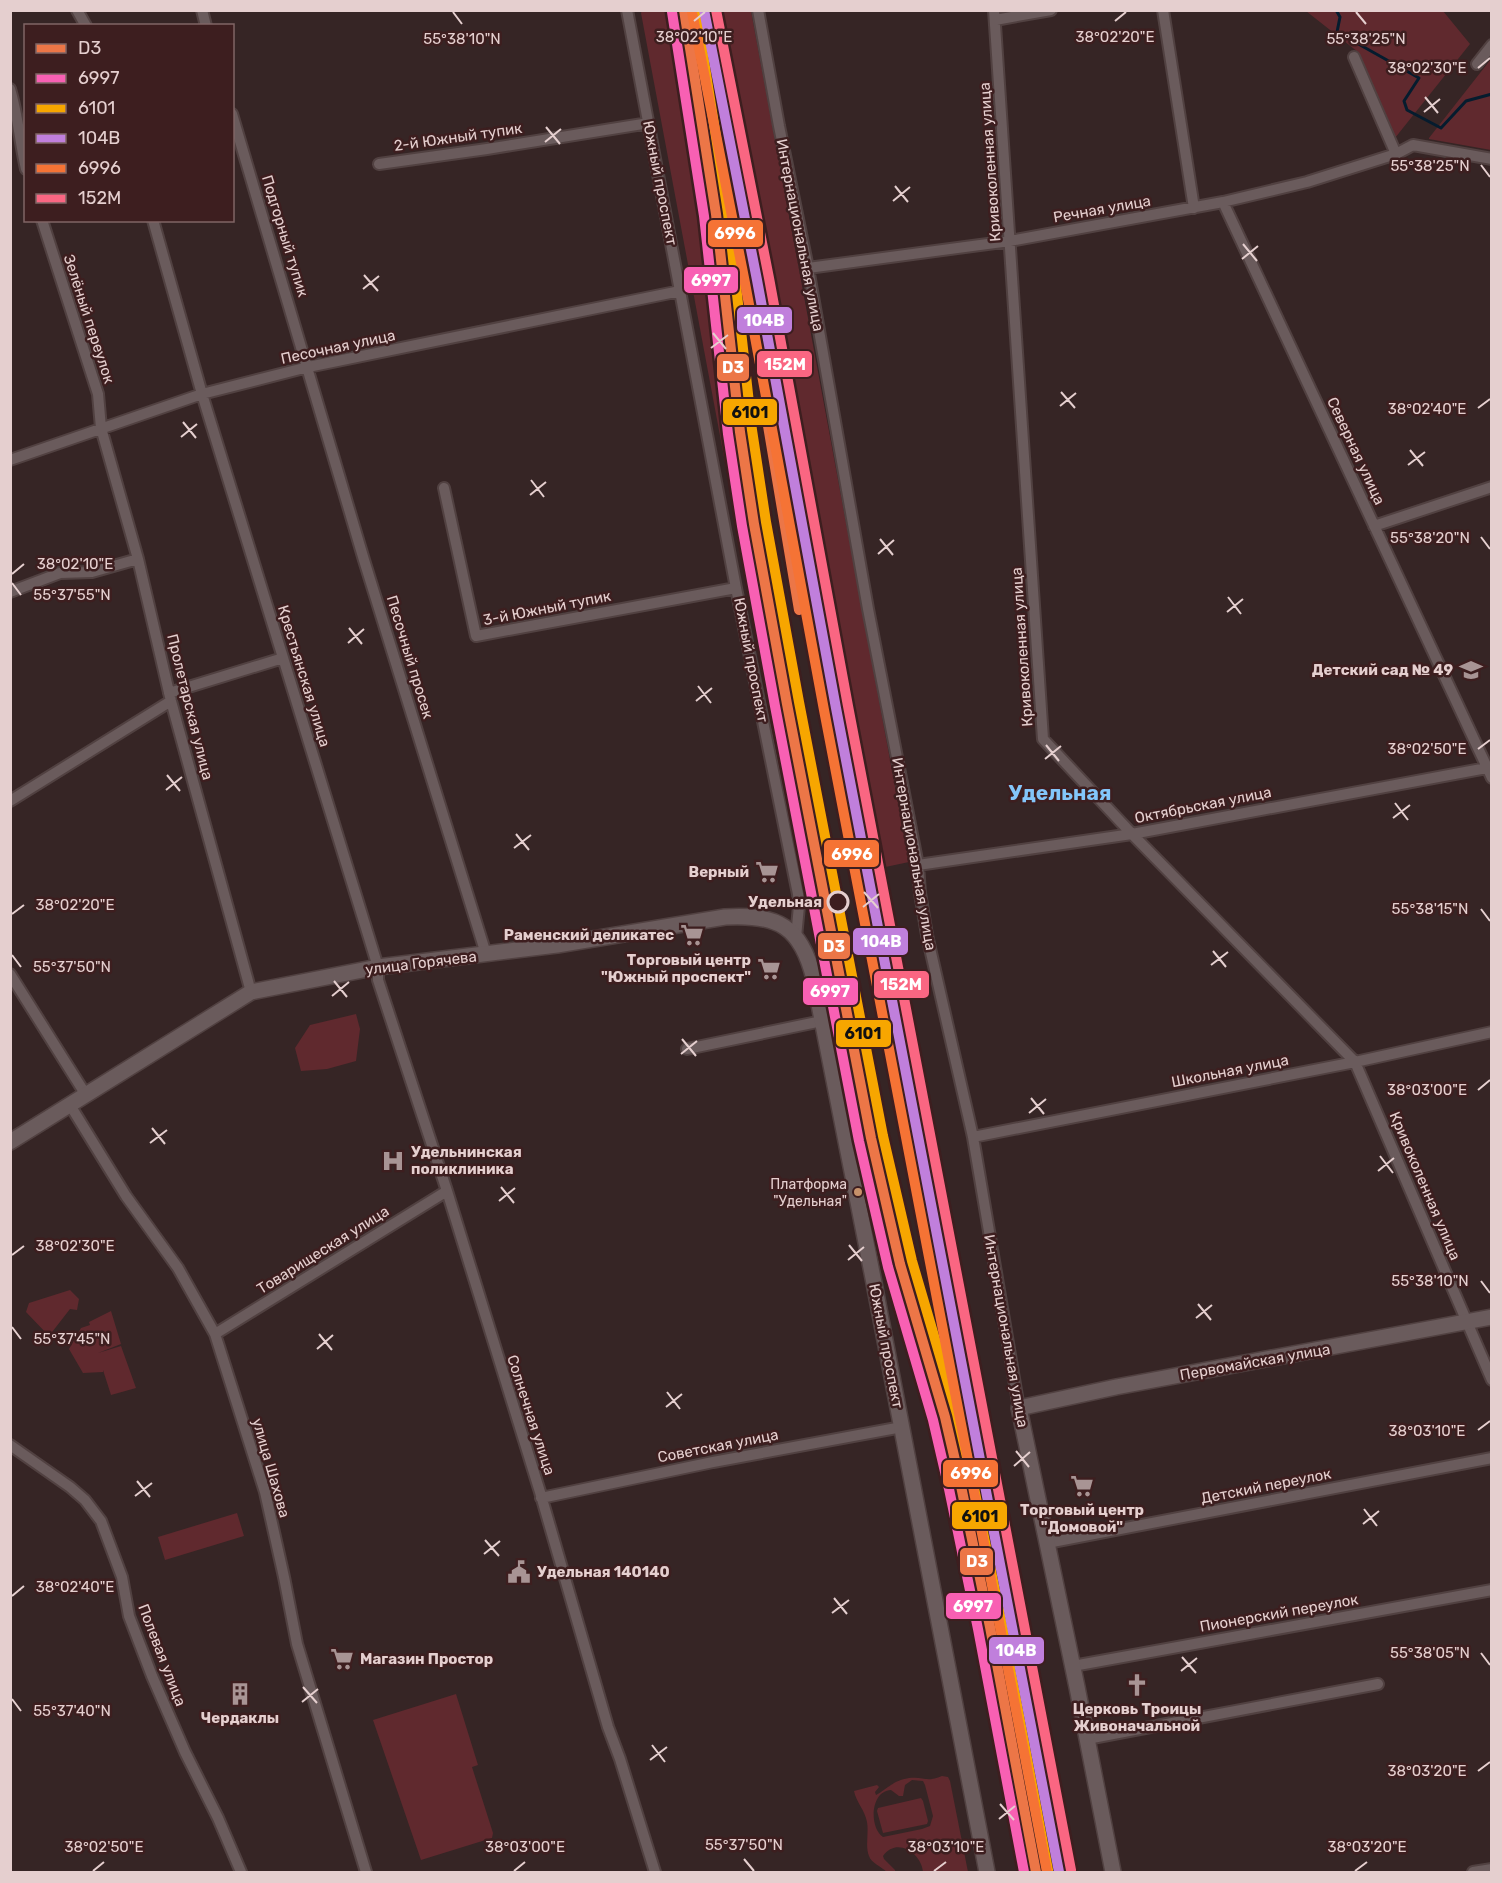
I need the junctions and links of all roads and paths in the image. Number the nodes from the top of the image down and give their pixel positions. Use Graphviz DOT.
graph roads {
  1 [pos="77,10"];
  2 [pos="627,10"];
  3 [pos="758,10"];
  4 [pos="1051,10"];
  5 [pos="1163,10"];
  6 [pos="994,15"];
  7 [pos="85,24"];
  8 [pos="1491,45"];
  9 [pos="1354,57"];
  10 [pos="1477,64"];
  11 [pos="10,89"];
  12 [pos="234,121"];
  13 [pos="649,123"];
  14 [pos="1396,154"];
  15 [pos="1491,159"];
  16 [pos="24,160"];
  17 [pos="379,164"];
  18 [pos="1223,202"];
  19 [pos="1194,208"];
  20 [pos="43,222"];
  21 [pos="154,222"];
  22 [pos="1010,241"];
  23 [pos="807,268"];
  24 [pos="680,291"];
  25 [pos="308,367"];
  26 [pos="202,394"];
  27 [pos="101,428"];
  28 [pos="10,460"];
  29 [pos="1491,487"];
  30 [pos="444,488"];
  31 [pos="1374,526"];
  32 [pos="138,559"];
  33 [pos="736,588"];
  34 [pos="10,592"];
  35 [pos="283,658"];
  36 [pos="170,697"];
  37 [pos="1490,771"];
  38 [pos="12,797"];
  39 [pos="1132,834"];
  40 [pos="918,865"];
  41 [pos="796,937"];
  42 [pos="486,954"];
  43 [pos="378,967"];
  44 [pos="10,974"];
  45 [pos="251,992"];
  46 [pos="822,1021"];
  47 [pos="1491,1032"];
  48 [pos="687,1049"];
  49 [pos="1355,1062"];
  50 [pos="86,1095"];
  51 [pos="70,1105"];
  52 [pos="973,1137"];
  53 [pos="10,1142"];
  54 [pos="447,1191"];
  55 [pos="1491,1317"];
  56 [pos="1467,1323"];
  57 [pos="215,1334"];
  58 [pos="1491,1380"];
  59 [pos="1019,1408"];
  60 [pos="902,1427"];
  61 [pos="10,1444"];
  62 [pos="1491,1458"];
  63 [pos="541,1498"];
  64 [pos="1047,1543"];
  65 [pos="1491,1590"];
  66 [pos="1073,1666"];
  67 [pos="1378,1684"];
  68 [pos="1087,1739"];
  69 [pos="1491,1869"];
  70 [pos="241,1872"];
  71 [pos="366,1872"];
  72 [pos="655,1872"];
  73 [pos="987,1872"];
  74 [pos="1113,1872"];
  75 [pos="1473,1872"];
  1 -- 7 [label="street"];
  2 -- 13 [label="street, Южный проспект"];
  3 -- 23 [label="street, Интернациональная улица"];
  4 -- 6 [label="street"];
  5 -- 19 [label="street"];
  6 -- 22 [label="street, Кривоколенная улица"];
  8 -- 10 [label="street"];
  9 -- 14 [label="street"];
  11 -- 16 [label="street"];
  12 -- 25 [label="street, Подгорный тупик"];
  13 -- 17 [label="street, 2-й Южный тупик"];
  13 -- 24 [label="street, Южный проспект"];
  14 -- 15 [label="street, Речная улица"];
  14 -- 18 [label="street, Речная улица"];
  18 -- 19 [label="street, Речная улица"];
  18 -- 31 [label="street, Северная улица"];
  19 -- 22 [label="street, Речная улица"];
  20 -- 27 [label="street, Зелёный переулок"];
  21 -- 26 [label="street, Крестьянская улица"];
  22 -- 23 [label="street, Речная улица"];
  22 -- 39 [label="street, Кривоколенная улица"];
  23 -- 40 [label="street, Интернациональная улица"];
  24 -- 25 [label="street, Песочная улица"];
  24 -- 33 [label="street, Южный проспект"];
  25 -- 26 [label="street, Песочная улица"];
  25 -- 42 [label="street, Песочный просек"];
  26 -- 27 [label="street, Песочная улица"];
  26 -- 35 [label="street, Крестьянская улица"];
  27 -- 28 [label="street, Песочная улица"];
  27 -- 32 [label="street, Пролетарская улица"];
  29 -- 31 [label="street"];
  30 -- 33 [label="street, 3-й Южный тупик"];
  31 -- 37 [label="street, Северная улица"];
  32 -- 34 [label="street"];
  32 -- 36 [label="street, Пролетарская улица"];
  33 -- 41 [label="street, Южный проспект"];
  35 -- 36 [label="street"];
  35 -- 43 [label="street, Крестьянская улица"];
  36 -- 38 [label="street"];
  36 -- 45 [label="street, Пролетарская улица"];
  37 -- 39 [label="street, Октябрьская улица"];
  39 -- 40 [label="street, Октябрьская улица"];
  39 -- 49 [label="street, Кривоколенная улица"];
  40 -- 52 [label="street, Интернациональная улица"];
  41 -- 42 [label="main road, улица Горячева"];
  41 -- 46 [label="main road, Южный проспект"];
  42 -- 43 [label="main road, улица Горячева"];
  43 -- 45 [label="main road, улица Горячева"];
  43 -- 54 [label="street, Солнечная улица"];
  44 -- 50 [label="street"];
  45 -- 50 [label="main road, улица Горячева"];
  46 -- 48 [label="street"];
  46 -- 60 [label="main road, Южный проспект"];
  47 -- 49 [label="street, Школьная улица"];
  49 -- 52 [label="street, Школьная улица"];
  49 -- 56 [label="street, Кривоколенная улица"];
  50 -- 51 [label="main road, улица Горячева"];
  51 -- 53 [label="main road, улица Горячева"];
  51 -- 57 [label="street, улица Шахова"];
  52 -- 59 [label="street, Интернациональная улица"];
  54 -- 57 [label="street, Товарищеская улица"];
  54 -- 63 [label="street, Солнечная улица"];
  55 -- 56 [label="main road, Первомайская улица"];
  56 -- 58 [label="street, Кривоколенная улица"];
  56 -- 59 [label="main road, Первомайская улица"];
  57 -- 71 [label="street, улица Шахова"];
  59 -- 64 [label="main road, Интернациональная улица"];
  60 -- 63 [label="street, Советская улица"];
  60 -- 73 [label="main road, Южный проспект"];
  61 -- 70 [label="street, Полевая улица"];
  62 -- 64 [label="street, Детский переулок"];
  63 -- 72 [label="street, Солнечная улица"];
  64 -- 66 [label="main road, Интернациональная улица"];
  65 -- 66 [label="street, Пионерский переулок"];
  66 -- 68 [label="main road, Интернациональная улица"];
  67 -- 68 [label="street"];
  68 -- 74 [label="main road, Интернациональная улица"];
  69 -- 75 [label="street"];
}
